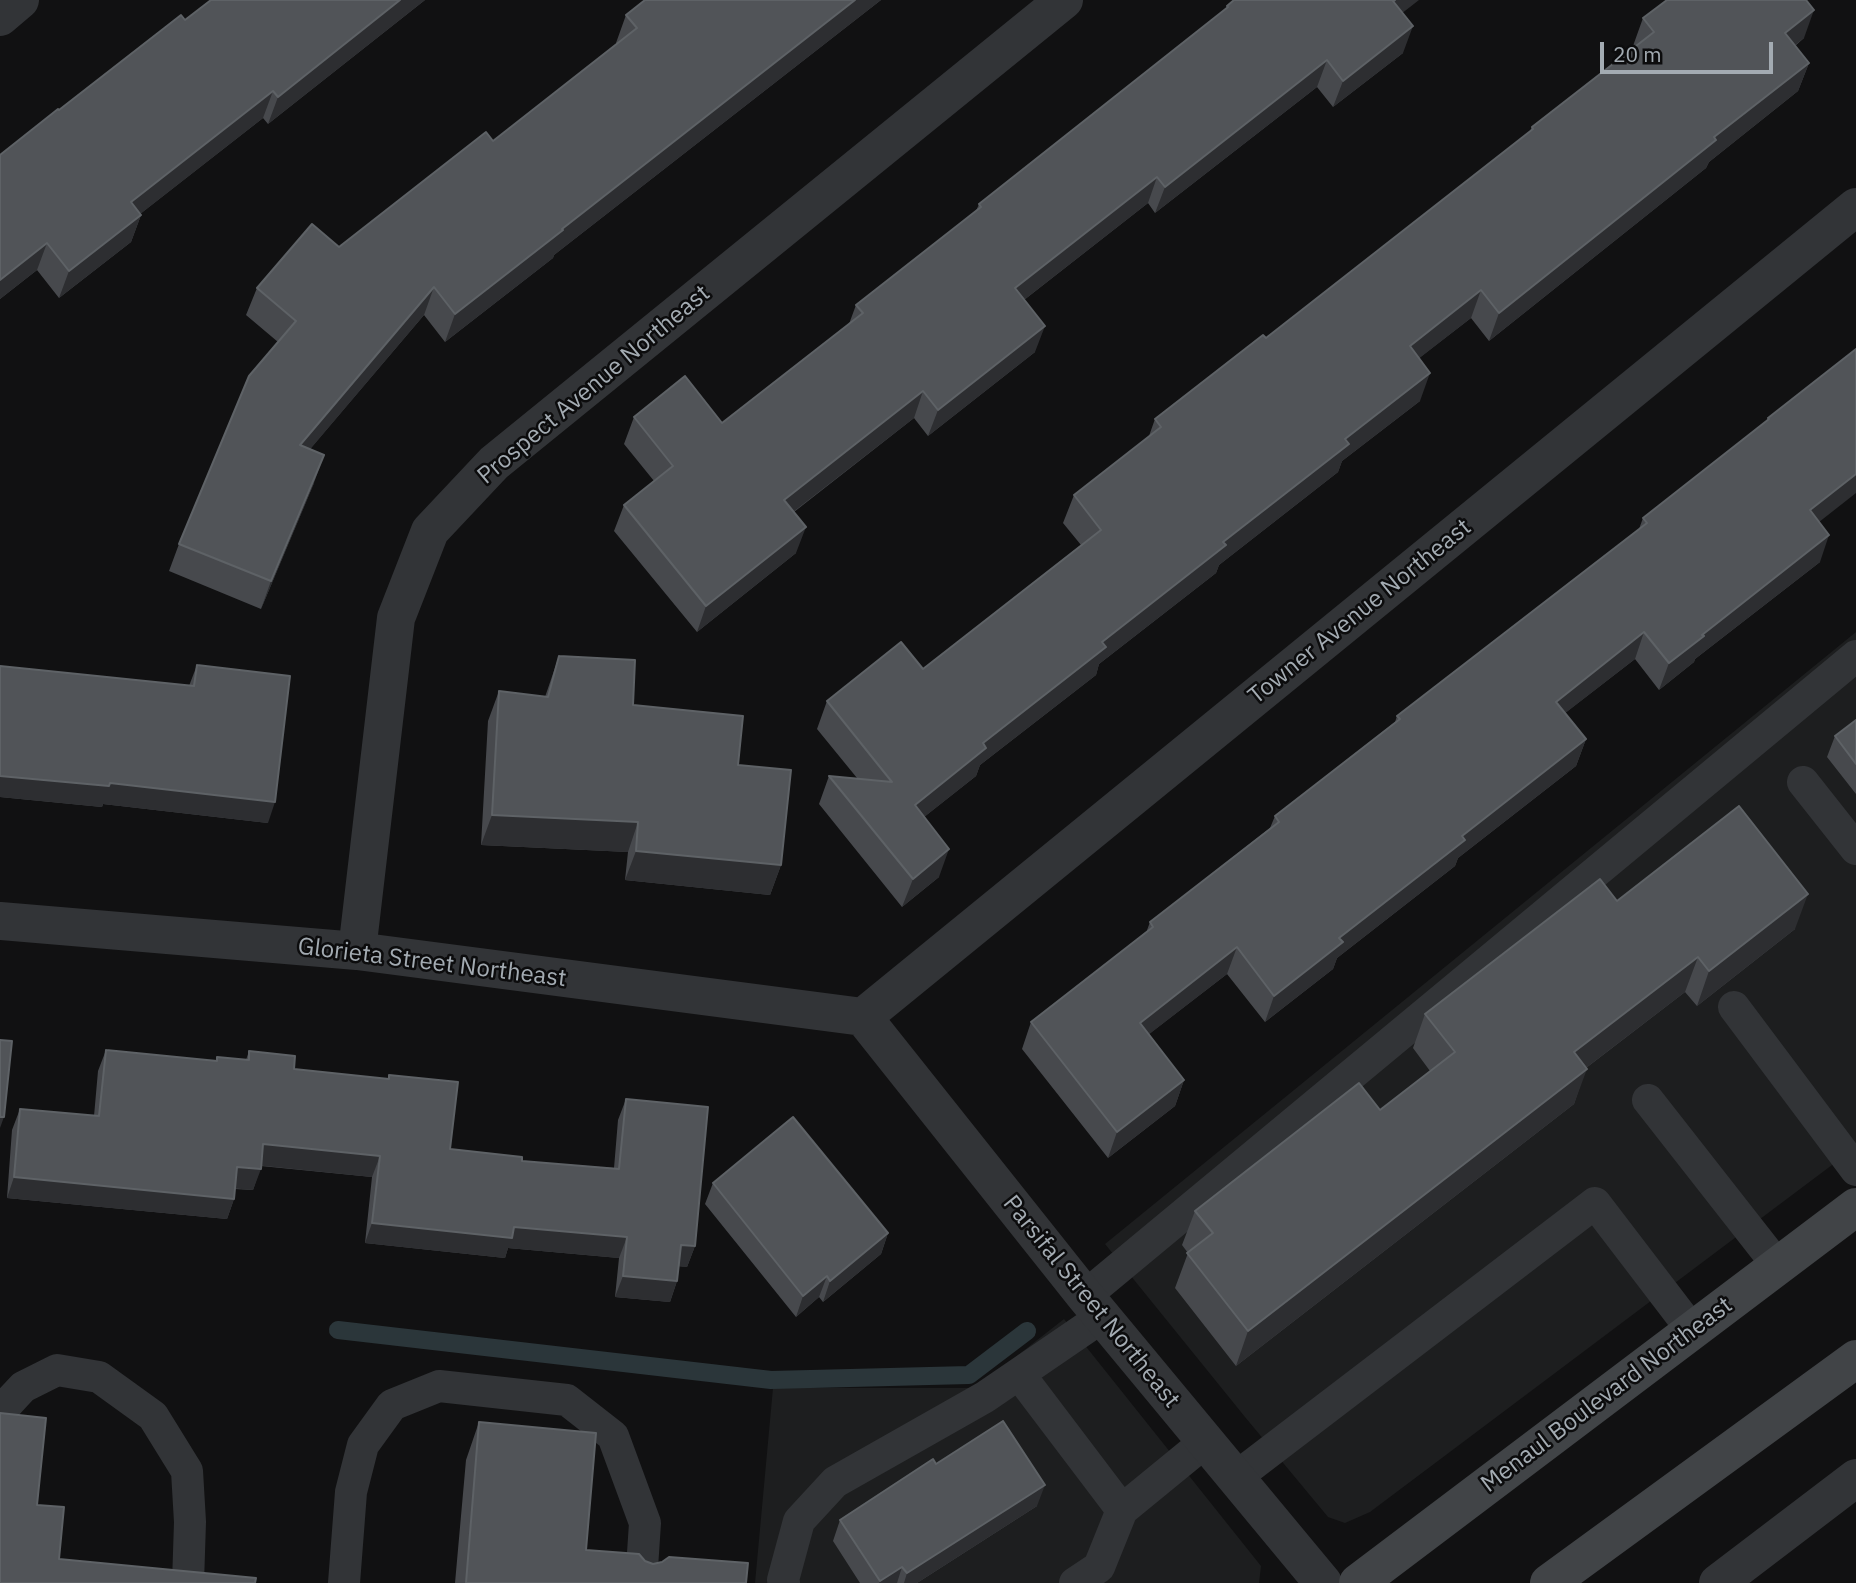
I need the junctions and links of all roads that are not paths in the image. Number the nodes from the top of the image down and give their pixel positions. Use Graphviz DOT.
graph roads {
  1 [pos="20,0"];
  2 [pos="1065,0"];
  3 [pos="0,17"];
  4 [pos="1856,207"];
  5 [pos="1856,656"];
  6 [pos="1803,782"];
  7 [pos="1856,849"];
  8 [pos="0,921"];
  9 [pos="357,951"];
  10 [pos="1734,1007"];
  11 [pos="863,1017"];
  12 [pos="1648,1100"];
  13 [pos="1856,1170"];
  14 [pos="1856,1207"];
  15 [pos="1778,1266"];
  16 [pos="1094,1307"];
  17 [pos="1692,1330"];
  18 [pos="1856,1359"];
  19 [pos="1019,1374"];
  20 [pos="0,1412"];
  21 [pos="1205,1442"];
  22 [pos="1235,1478"];
  23 [pos="1856,1478"];
  24 [pos="1122,1510"];
  25 [pos="188,1583"];
  26 [pos="344,1583"];
  27 [pos="641,1583"];
  28 [pos="784,1583"];
  29 [pos="1075,1583"];
  30 [pos="1323,1583"];
  31 [pos="1358,1583"];
  32 [pos="1549,1583"];
  33 [pos="1718,1583"];
  1 -- 3 [label="street"];
  2 -- 9 [label="street, Prospect Avenue Northeast"];
  4 -- 11 [label="street, Towner Avenue Northeast"];
  5 -- 16 [label="lane"];
  6 -- 7 [label="lane"];
  8 -- 9 [label="street, Glorieta Street Northeast"];
  9 -- 11 [label="street, Glorieta Street Northeast"];
  10 -- 13 [label="lane"];
  11 -- 16 [label="street, Parsifal Street Northeast"];
  12 -- 15 [label="lane"];
  14 -- 15 [label="main road, Menaul Boulevard Northeast"];
  15 -- 17 [label="main road, Menaul Boulevard Northeast"];
  16 -- 19 [label="lane"];
  16 -- 21 [label="street, Parsifal Street Northeast"];
  17 -- 22 [label="lane"];
  17 -- 31 [label="main road, Menaul Boulevard Northeast"];
  18 -- 32 [label="main road"];
  19 -- 24 [label="lane"];
  19 -- 28 [label="lane"];
  20 -- 25 [label="lane"];
  21 -- 22 [label="street, Parsifal Street Northeast"];
  21 -- 24 [label="lane"];
  22 -- 30 [label="street, Parsifal Street Northeast"];
  23 -- 33 [label="street"];
  24 -- 29 [label="lane"];
  26 -- 27 [label="lane"];
}
